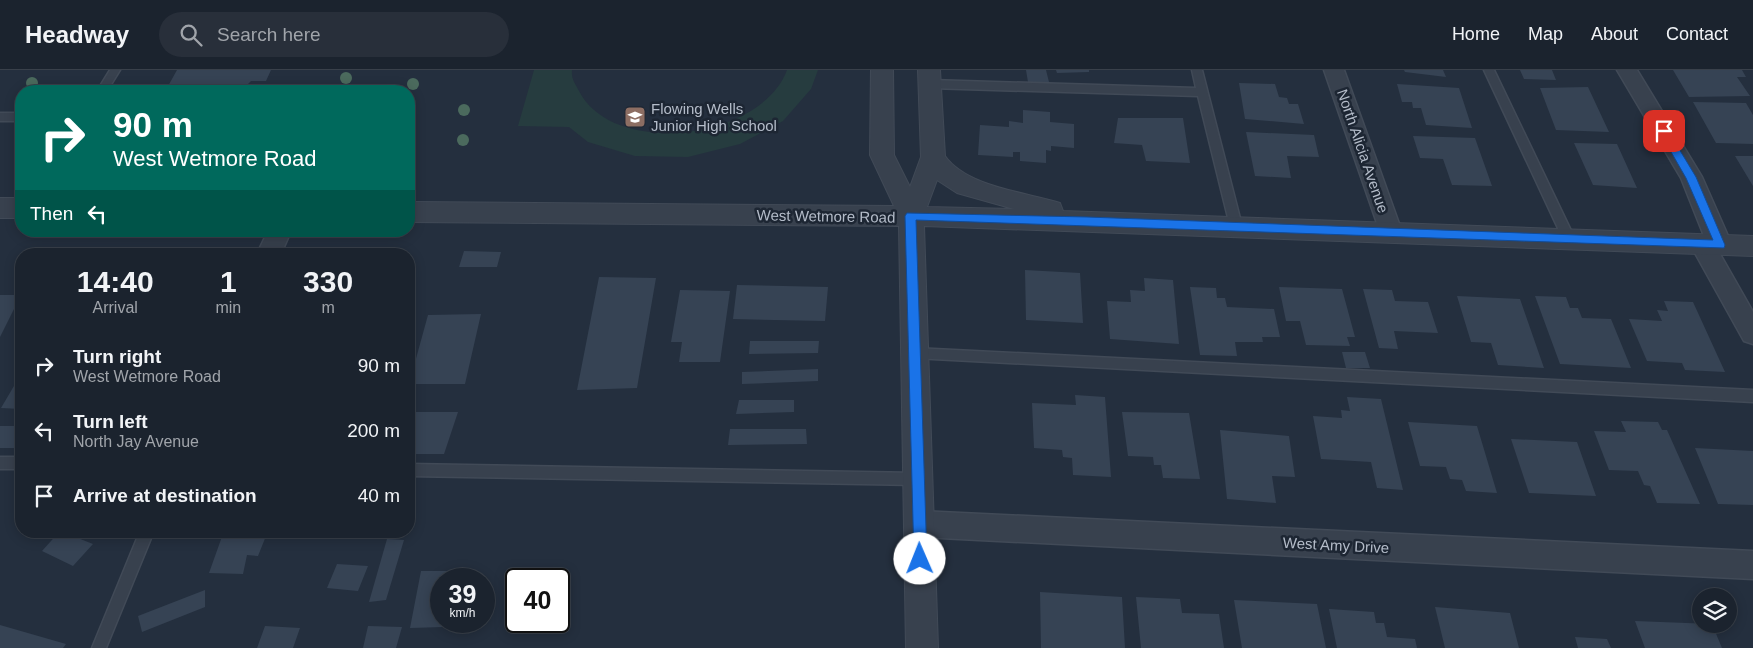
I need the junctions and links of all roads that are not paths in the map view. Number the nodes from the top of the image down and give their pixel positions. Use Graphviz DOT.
graph roads {
  1 [pos="115,70"];
  2 [pos="882,70"];
  3 [pos="1197,70"];
  4 [pos="1334,70"];
  5 [pos="1489,70"];
  6 [pos="1627,70"];
  7 [pos="930,77"];
  8 [pos="106,85"];
  9 [pos="1202,92"];
  10 [pos="0,117"];
  11 [pos="15,117"];
  12 [pos="932,157"];
  13 [pos="0,208"];
  14 [pos="15,208"];
  15 [pos="415,212"];
  16 [pos="911,216"];
  17 [pos="1087,221"];
  18 [pos="1236,226"];
  19 [pos="1391,232"];
  20 [pos="1569,239"];
  21 [pos="1711,245"];
  22 [pos="1753,246"];
  23 [pos="1753,334"];
  24 [pos="914,353"];
  25 [pos="1753,396"];
  26 [pos="0,463"];
  27 [pos="15,463"];
  28 [pos="415,470"];
  29 [pos="918,479"];
  30 [pos="920,524"];
  31 [pos="144,538"];
  32 [pos="1753,565"];
  33 [pos="99,648"];
  34 [pos="922,648"];
  1 -- 8 [label="lane"];
  2 -- 16 [label="street"];
  3 -- 9 [label="lane"];
  4 -- 19 [label="street, North Alicia Avenue"];
  5 -- 20 [label="lane"];
  6 -- 21 [label="street"];
  7 -- 9 [label="lane"];
  7 -- 12 [label="street"];
  9 -- 18 [label="lane"];
  10 -- 11 [label="lane"];
  12 -- 16 [label="street"];
  12 -- 17 [label="street"];
  13 -- 14 [label="street"];
  15 -- 16 [label="street, West Wetmore Road"];
  16 -- 17 [label="street, West Wetmore Road"];
  16 -- 24 [label="street"];
  17 -- 18 [label="street, West Wetmore Road"];
  18 -- 19 [label="street, West Wetmore Road"];
  19 -- 20 [label="street, West Wetmore Road"];
  20 -- 21 [label="street, West Wetmore Road"];
  21 -- 22 [label="street, West Wetmore Road"];
  21 -- 23 [label="street"];
  24 -- 25 [label="lane"];
  24 -- 29 [label="street"];
  26 -- 27 [label="lane"];
  28 -- 29 [label="lane"];
  29 -- 30 [label="street"];
  30 -- 32 [label="street, West Amy Drive"];
  30 -- 34 [label="street"];
  31 -- 33 [label="lane"];
}
